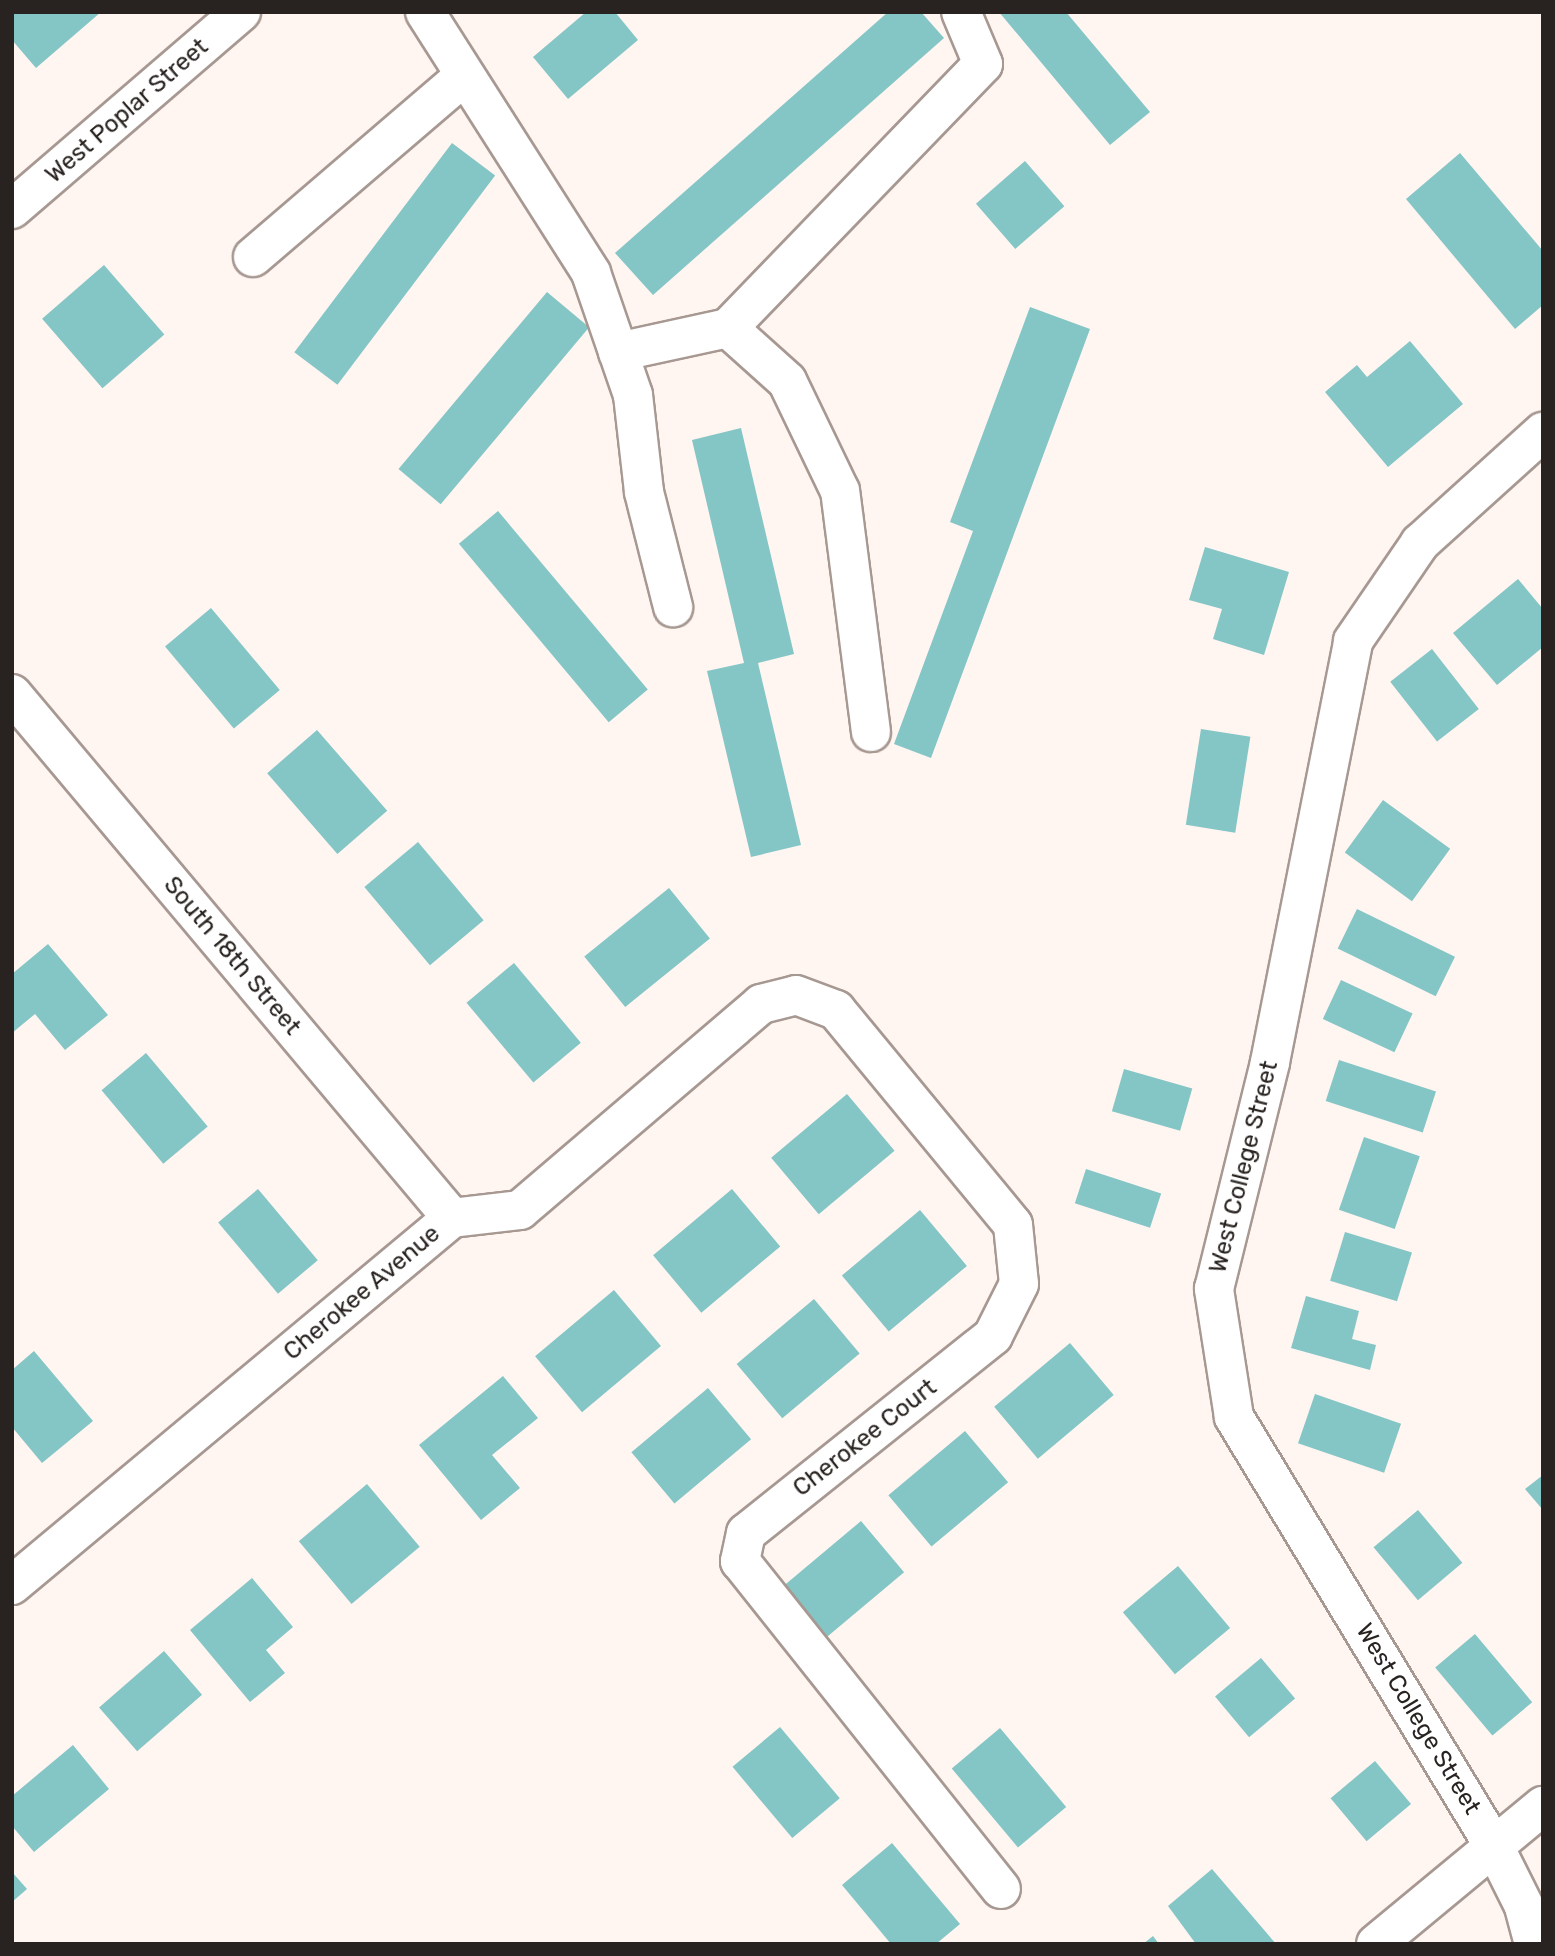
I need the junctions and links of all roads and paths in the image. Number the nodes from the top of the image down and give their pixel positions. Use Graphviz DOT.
graph roads {
  1 [pos="241,12"];
  2 [pos="425,12"];
  3 [pos="961,12"];
  4 [pos="464,76"];
  5 [pos="12,209"];
  6 [pos="253,257"];
  7 [pos="728,328"];
  8 [pos="618,352"];
  9 [pos="1543,432"];
  10 [pos="673,607"];
  11 [pos="12,694"];
  12 [pos="871,732"];
  13 [pos="796,995"];
  14 [pos="452,1218"];
  15 [pos="12,1585"];
  16 [pos="1543,1806"];
  17 [pos="1494,1846"];
  18 [pos="1001,1889"];
  19 [pos="1376,1944"];
  20 [pos="1534,1944"];
  1 -- 5 [label="street, West Poplar Street"];
  2 -- 4 [label="street"];
  3 -- 7 [label="street"];
  4 -- 6 [label="street"];
  4 -- 8 [label="street"];
  7 -- 8 [label="street"];
  7 -- 12 [label="street"];
  8 -- 10 [label="street"];
  9 -- 17 [label="street, West College Street"];
  11 -- 14 [label="street, South 18th Street"];
  13 -- 14 [label="street, Cherokee Avenue"];
  13 -- 18 [label="street, Cherokee Court"];
  14 -- 15 [label="street, Cherokee Avenue"];
  16 -- 17 [label="street"];
  17 -- 19 [label="street"];
  17 -- 20 [label="street, West College Street"];
}
